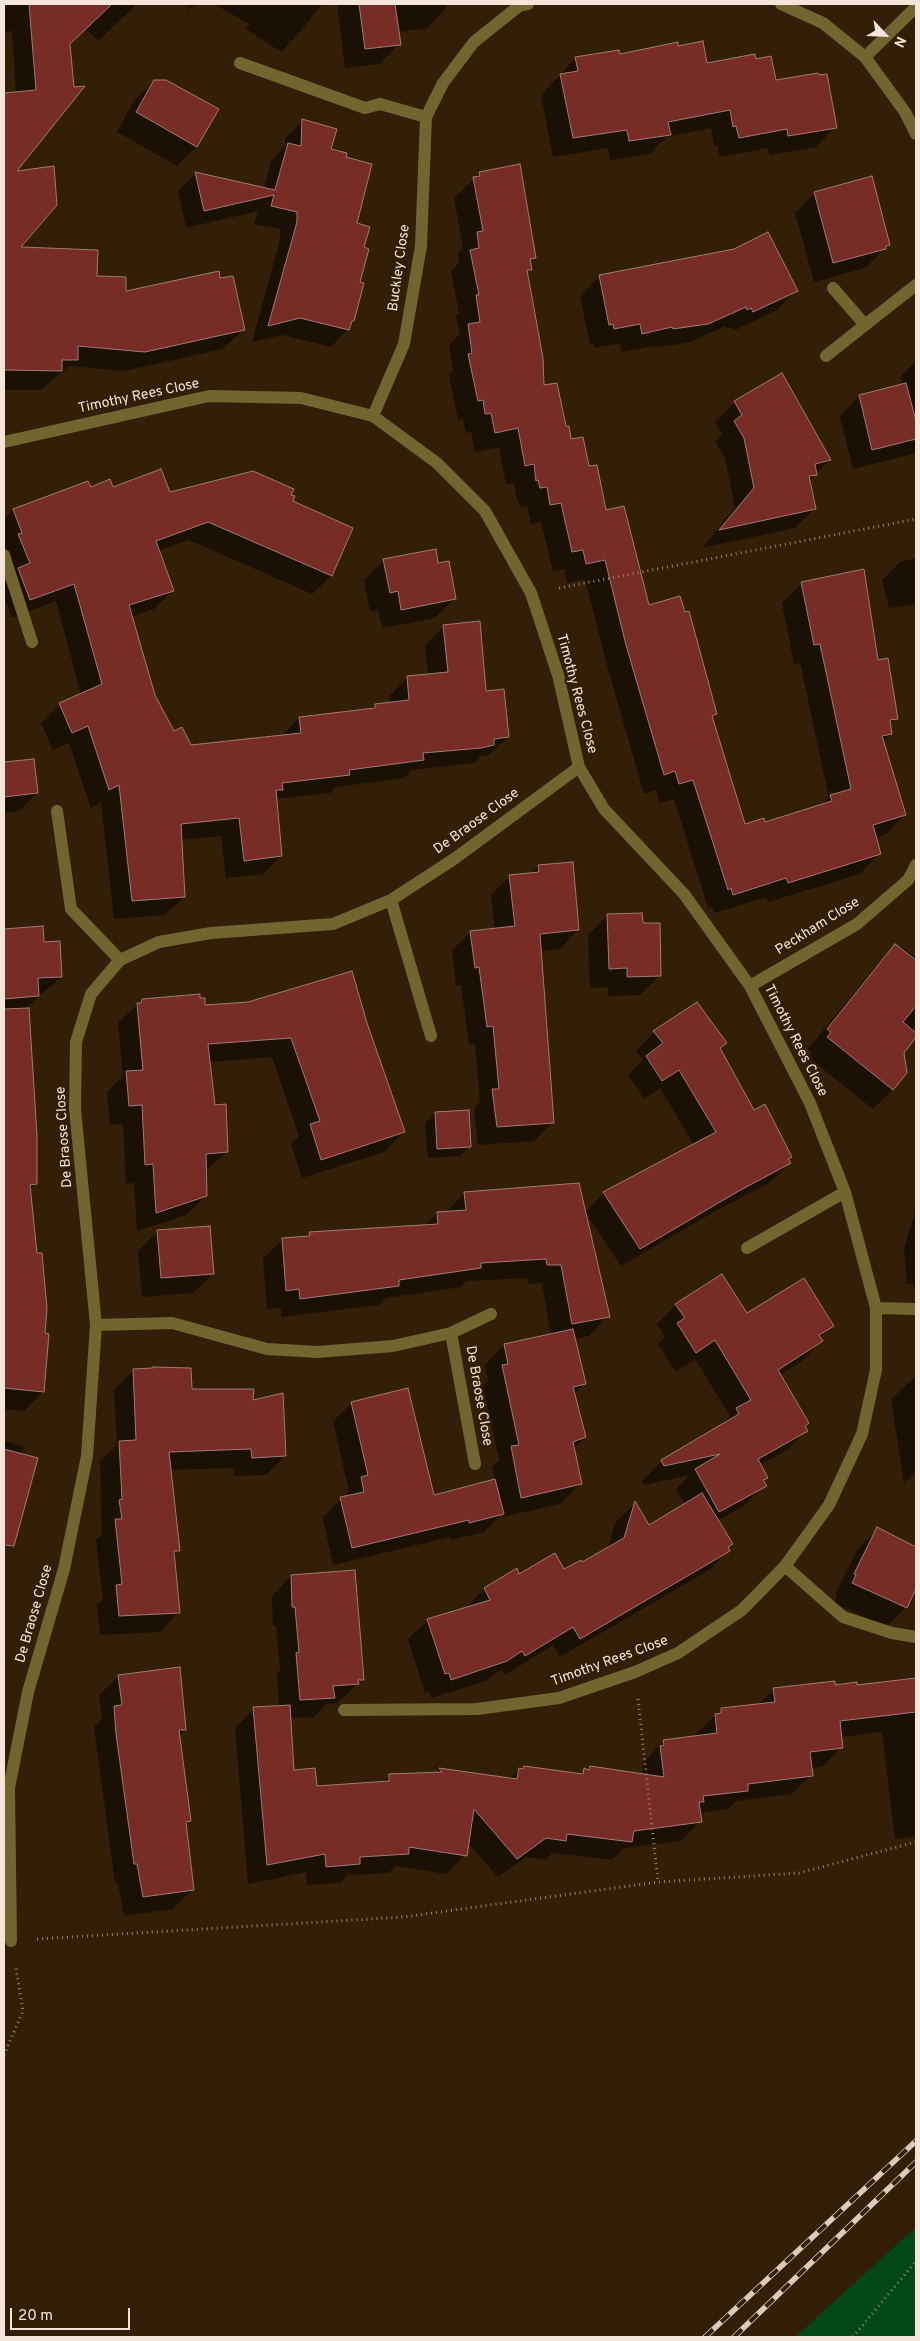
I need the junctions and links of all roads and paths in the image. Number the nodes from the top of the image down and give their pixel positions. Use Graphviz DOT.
graph roads {
  1 [pos="528,4"];
  2 [pos="781,4"];
  3 [pos="916,7"];
  4 [pos="864,57"];
  5 [pos="240,63"];
  6 [pos="426,116"];
  7 [pos="916,134"];
  8 [pos="916,285"];
  9 [pos="834,288"];
  10 [pos="865,325"];
  11 [pos="826,356"];
  12 [pos="373,416"];
  13 [pos="4,442"];
  14 [pos="916,519"];
  15 [pos="4,556"];
  16 [pos="531,593"];
  17 [pos="32,642"];
  18 [pos="579,767"];
  19 [pos="57,811"];
  20 [pos="916,865"];
  21 [pos="912,884"];
  22 [pos="391,900"];
  23 [pos="120,960"];
  24 [pos="750,986"];
  25 [pos="431,1036"];
  26 [pos="845,1192"];
  27 [pos="747,1248"];
  28 [pos="876,1308"];
  29 [pos="916,1309"];
  30 [pos="491,1314"];
  31 [pos="96,1324"];
  32 [pos="451,1334"];
  33 [pos="475,1464"];
  34 [pos="785,1566"];
  35 [pos="916,1637"];
  36 [pos="635,1672"];
  37 [pos="344,1710"];
  38 [pos="916,1842"];
  39 [pos="658,1882"];
  40 [pos="11,1941"];
  41 [pos="4,2055"];
  42 [pos="916,2261"];
  43 [pos="853,2337"];
  1 -- 6 [label="street, Buckley Close"];
  2 -- 4 [label="street"];
  3 -- 4 [label="street"];
  4 -- 7 [label="street"];
  5 -- 6 [label="street"];
  6 -- 12 [label="street, Buckley Close"];
  8 -- 10 [label="street"];
  9 -- 10 [label="street"];
  10 -- 11 [label="street"];
  12 -- 13 [label="street, Timothy Rees Close"];
  12 -- 16 [label="street, Timothy Rees Close"];
  14 -- 16 [label="path"];
  15 -- 17 [label="street"];
  16 -- 18 [label="street, Timothy Rees Close"];
  18 -- 22 [label="street, De Braose Close"];
  18 -- 24 [label="street, Timothy Rees Close"];
  19 -- 23 [label="street"];
  20 -- 21 [label="street, Peckham Close"];
  21 -- 24 [label="street, Peckham Close"];
  22 -- 23 [label="street, De Braose Close"];
  22 -- 25 [label="street"];
  23 -- 31 [label="street, De Braose Close"];
  24 -- 26 [label="street, Timothy Rees Close"];
  26 -- 27 [label="street"];
  26 -- 28 [label="street, Timothy Rees Close"];
  28 -- 29 [label="street"];
  28 -- 34 [label="street, Timothy Rees Close"];
  30 -- 32 [label="street, De Braose Close"];
  31 -- 32 [label="street, De Braose Close"];
  31 -- 40 [label="street, De Braose Close"];
  32 -- 33 [label="street, De Braose Close"];
  34 -- 35 [label="street"];
  34 -- 36 [label="street, Timothy Rees Close"];
  36 -- 37 [label="street, Timothy Rees Close"];
  36 -- 39 [label="path"];
  38 -- 39 [label="path"];
  39 -- 40 [label="path"];
  40 -- 41 [label="path"];
  42 -- 43 [label="path"];
}
